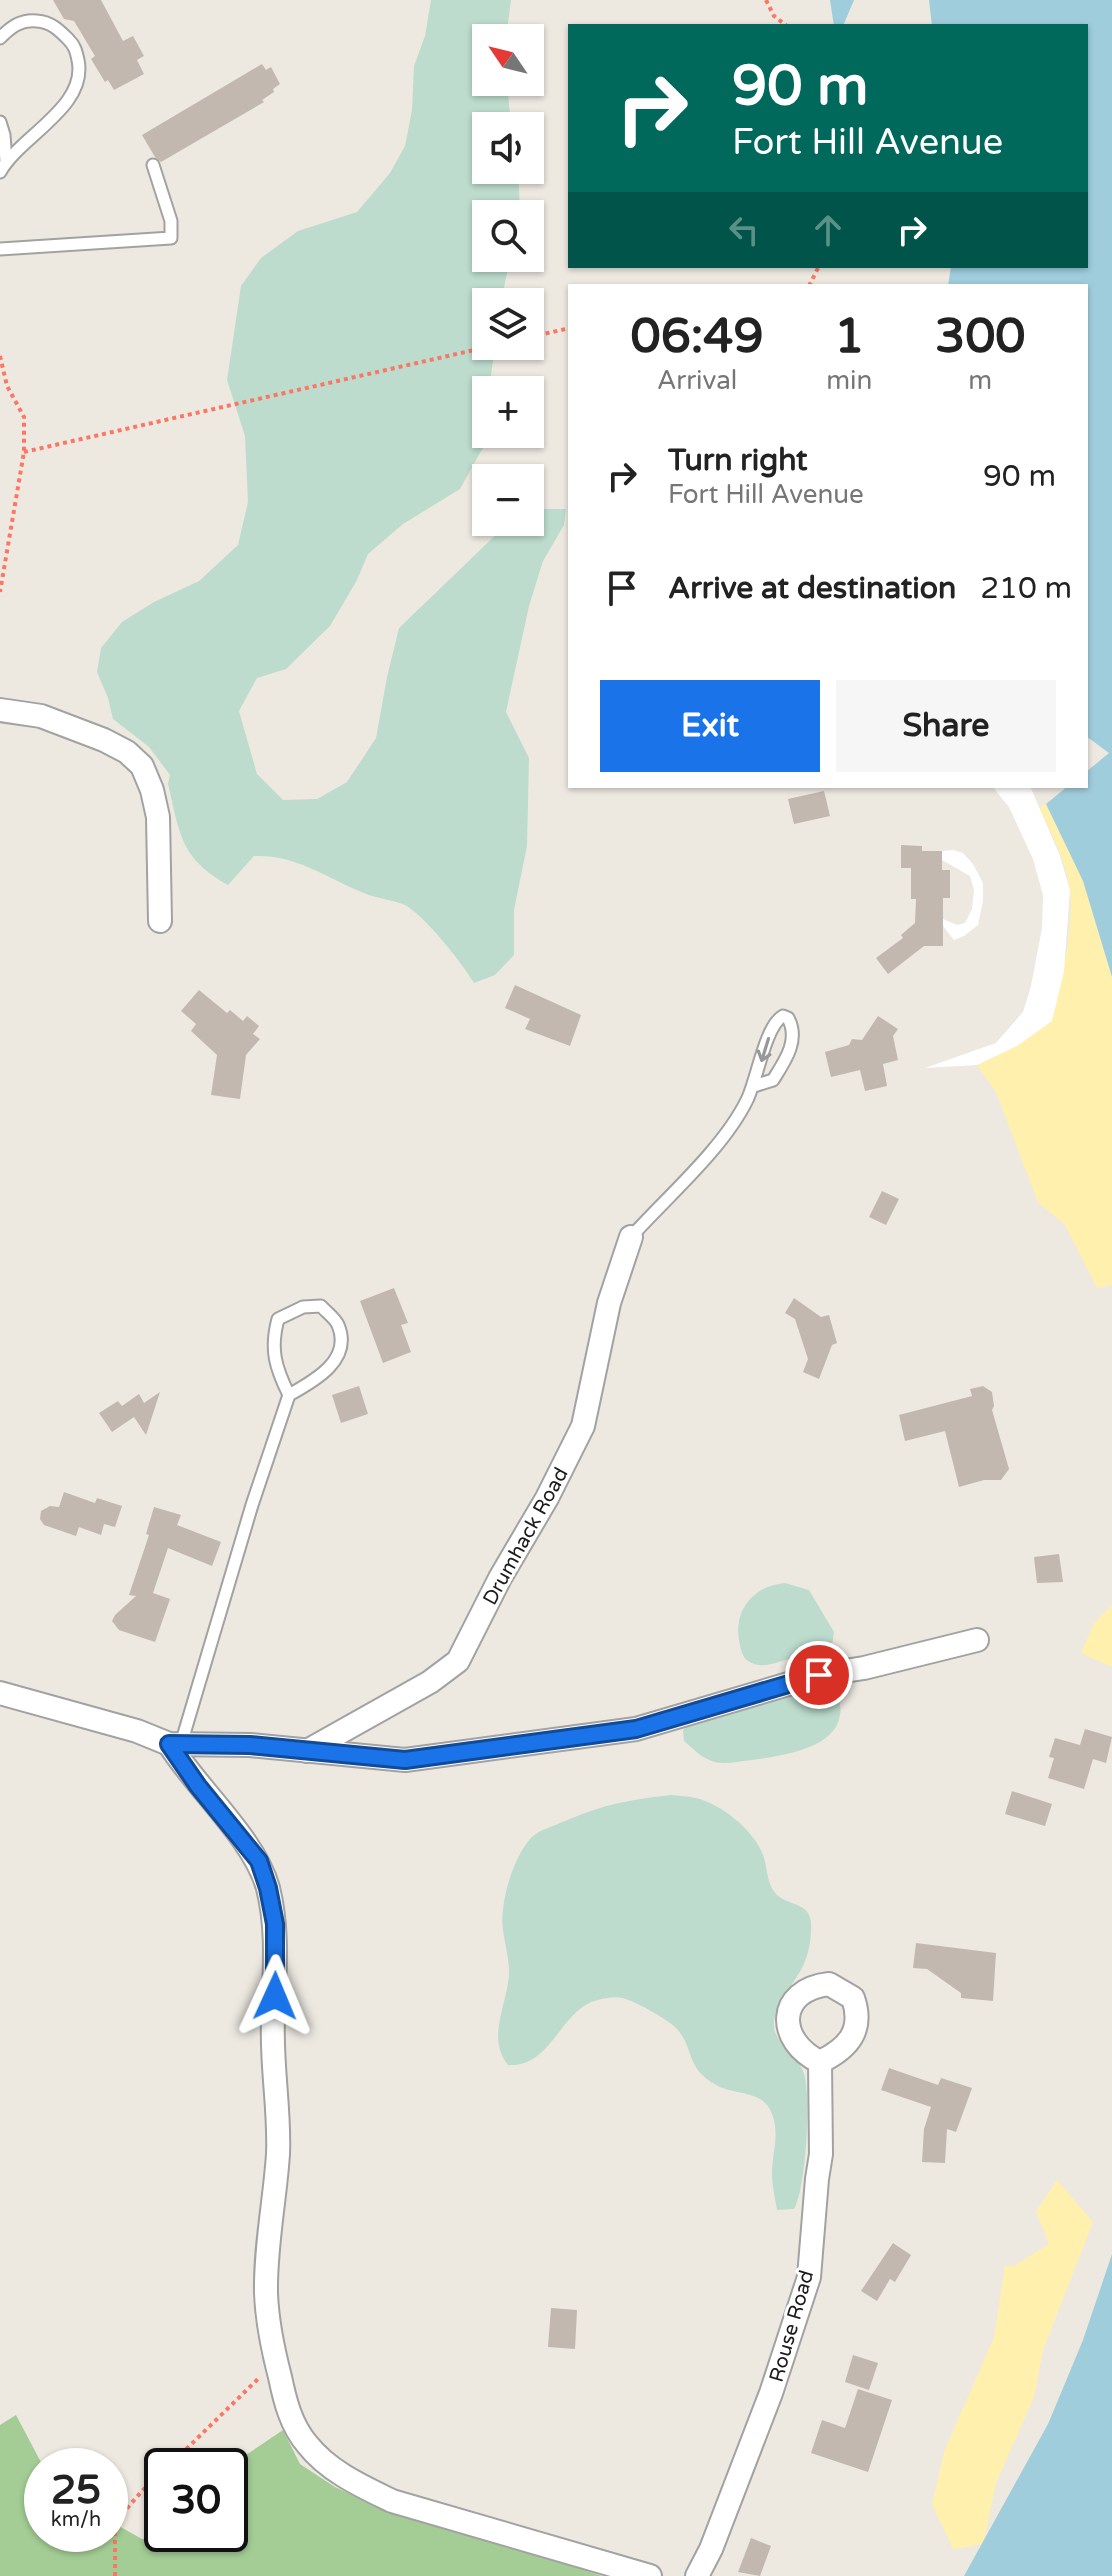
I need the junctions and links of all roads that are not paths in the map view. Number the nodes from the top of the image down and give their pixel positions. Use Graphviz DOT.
graph roads {
  1 [pos="0,38"];
  2 [pos="0,122"];
  3 [pos="6,161"];
  4 [pos="153,165"];
  5 [pos="0,172"];
  6 [pos="0,249"];
  7 [pos="0,710"];
  8 [pos="160,921"];
  9 [pos="754,1086"];
  10 [pos="631,1237"];
  11 [pos="289,1395"];
  12 [pos="977,1640"];
  13 [pos="0,1693"];
  14 [pos="175,1744"];
  15 [pos="307,1751"];
  16 [pos="820,2062"];
  17 [pos="650,2576"];
  18 [pos="697,2576"];
  1 -- 3 [label="lane"];
  2 -- 3 [label="lane"];
  3 -- 5 [label="lane"];
  4 -- 6 [label="lane"];
  7 -- 8 [label="street"];
  9 -- 9 [label="lane, one-way"];
  9 -- 10 [label="lane"];
  10 -- 15 [label="street, Drumhack Road"];
  11 -- 11 [label="lane"];
  11 -- 14 [label="lane"];
  12 -- 15 [label="street"];
  13 -- 14 [label="street"];
  14 -- 15 [label="street"];
  14 -- 17 [label="street"];
  16 -- 18 [label="street, Rouse Road"];
}
